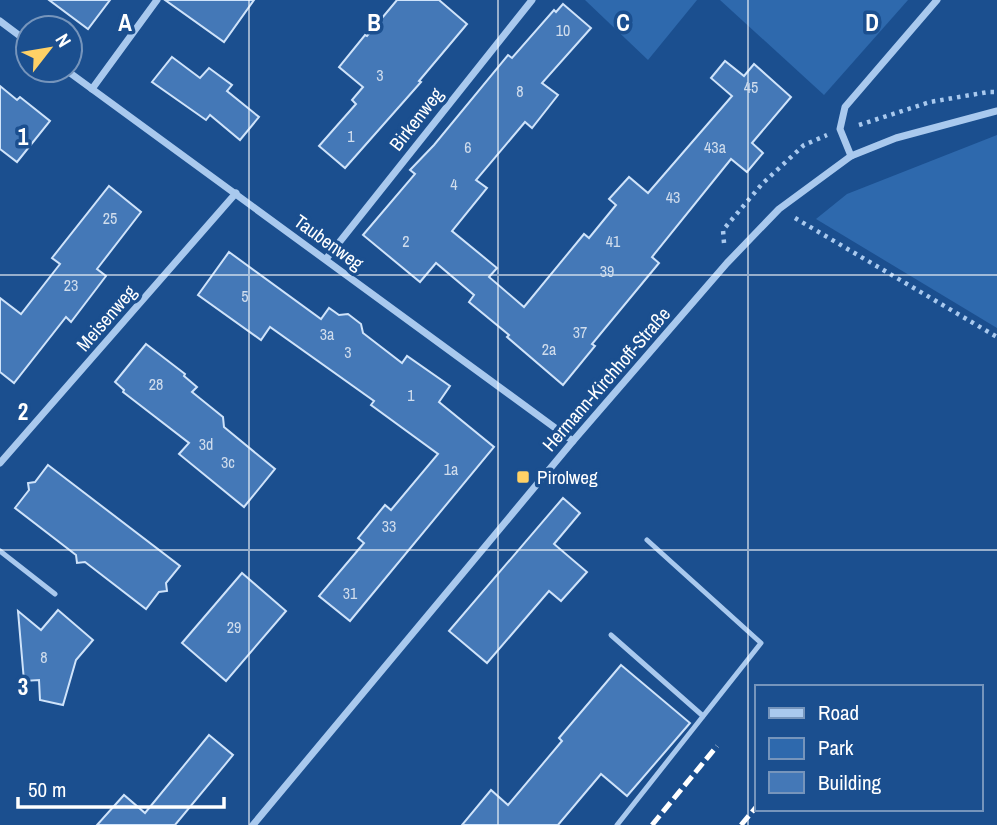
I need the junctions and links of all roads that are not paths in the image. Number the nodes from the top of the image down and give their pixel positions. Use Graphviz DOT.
graph roads {
  1 [pos="157,0"];
  2 [pos="531,0"];
  3 [pos="937,0"];
  4 [pos="84,83"];
  5 [pos="92,89"];
  6 [pos="997,111"];
  7 [pos="850,156"];
  8 [pos="236,193"];
  9 [pos="326,258"];
  10 [pos="573,440"];
  11 [pos="0,463"];
  12 [pos="647,540"];
  13 [pos="0,551"];
  14 [pos="55,594"];
  15 [pos="611,635"];
  16 [pos="703,716"];
  17 [pos="253,825"];
  18 [pos="617,825"];
  1 -- 5 [label="street"];
  2 -- 9 [label="street, Birkenweg"];
  3 -- 7 [label="street"];
  4 -- 5 [label="street, Taubenweg"];
  5 -- 8 [label="street, Taubenweg"];
  6 -- 7 [label="street, Hermann-Kirchhoff-Straße"];
  7 -- 10 [label="street, Hermann-Kirchhoff-Straße"];
  8 -- 9 [label="street, Taubenweg"];
  8 -- 11 [label="street, Meisenweg"];
  9 -- 10 [label="street, Taubenweg"];
  10 -- 17 [label="street, Hermann-Kirchhoff-Straße"];
  12 -- 16 [label="lane"];
  13 -- 14 [label="lane"];
  15 -- 16 [label="lane"];
  16 -- 18 [label="lane"];
}
